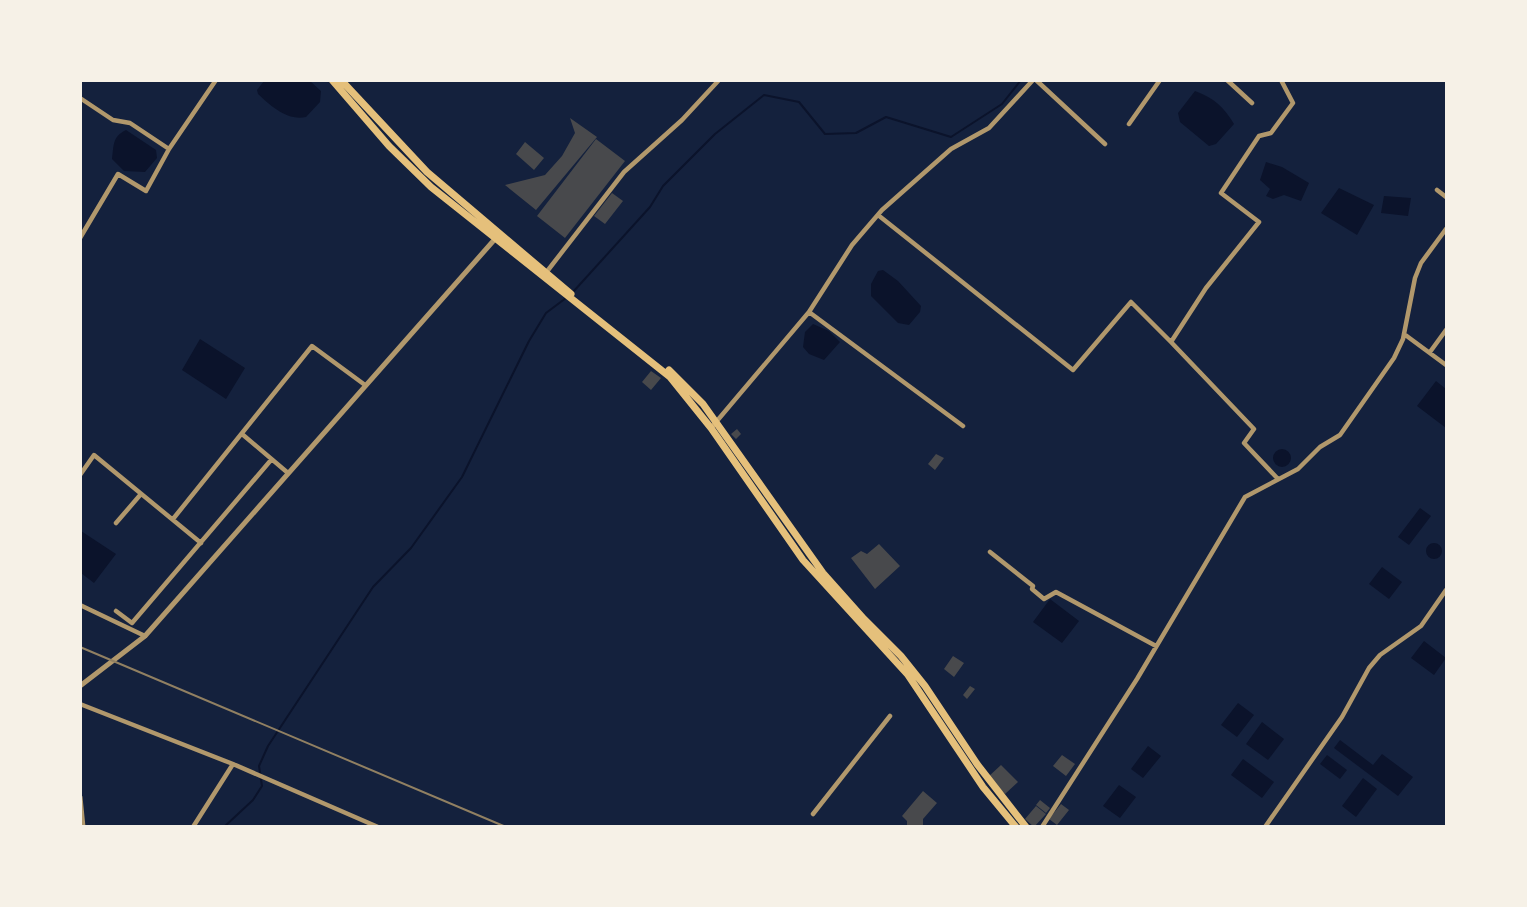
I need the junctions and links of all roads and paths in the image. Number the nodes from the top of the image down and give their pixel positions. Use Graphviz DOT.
graph roads {
  1 [pos="216,80"];
  2 [pos="331,80"];
  3 [pos="341,80"];
  4 [pos="719,80"];
  5 [pos="1035,80"];
  6 [pos="1160,80"];
  7 [pos="1227,80"];
  8 [pos="1281,80"];
  9 [pos="80,98"];
  10 [pos="1252,103"];
  11 [pos="1129,124"];
  12 [pos="1105,144"];
  13 [pos="169,149"];
  14 [pos="1437,190"];
  15 [pos="1447,197"];
  16 [pos="878,215"];
  17 [pos="1447,229"];
  18 [pos="80,238"];
  19 [pos="495,239"];
  20 [pos="544,275"];
  21 [pos="809,312"];
  22 [pos="1447,330"];
  23 [pos="1404,334"];
  24 [pos="1171,342"];
  25 [pos="1430,352"];
  26 [pos="1447,365"];
  27 [pos="365,385"];
  28 [pos="714,425"];
  29 [pos="963,426"];
  30 [pos="242,435"];
  31 [pos="271,460"];
  32 [pos="289,474"];
  33 [pos="80,475"];
  34 [pos="1278,479"];
  35 [pos="141,494"];
  36 [pos="173,519"];
  37 [pos="116,523"];
  38 [pos="201,543"];
  39 [pos="990,552"];
  40 [pos="1447,590"];
  41 [pos="80,605"];
  42 [pos="116,611"];
  43 [pos="145,636"];
  44 [pos="1156,646"];
  45 [pos="80,686"];
  46 [pos="80,704"];
  47 [pos="890,716"];
  48 [pos="233,764"];
  49 [pos="80,797"];
  50 [pos="813,814"];
  51 [pos="83,827"];
  52 [pos="193,827"];
  53 [pos="378,827"];
  54 [pos="1016,827"];
  55 [pos="1026,827"];
  56 [pos="1042,827"];
  57 [pos="1265,827"];
  1 -- 13 [label="street"];
  2 -- 19 [label="highway"];
  3 -- 20 [label="highway"];
  4 -- 20 [label="street"];
  5 -- 12 [label="street"];
  5 -- 16 [label="street"];
  6 -- 11 [label="street"];
  7 -- 10 [label="street"];
  8 -- 24 [label="street"];
  9 -- 13 [label="street"];
  13 -- 18 [label="street"];
  14 -- 15 [label="street"];
  16 -- 21 [label="street"];
  16 -- 24 [label="street"];
  17 -- 23 [label="street"];
  19 -- 20 [label="highway"];
  19 -- 27 [label="street"];
  20 -- 28 [label="highway"];
  21 -- 28 [label="street"];
  21 -- 29 [label="street"];
  22 -- 25 [label="street"];
  23 -- 25 [label="street"];
  23 -- 34 [label="street"];
  24 -- 34 [label="street"];
  25 -- 26 [label="street"];
  27 -- 30 [label="street"];
  27 -- 32 [label="street"];
  28 -- 54 [label="highway"];
  28 -- 55 [label="highway"];
  30 -- 31 [label="street"];
  30 -- 36 [label="street"];
  31 -- 32 [label="street"];
  31 -- 38 [label="street"];
  32 -- 43 [label="street"];
  33 -- 35 [label="street"];
  34 -- 44 [label="street"];
  35 -- 36 [label="street"];
  35 -- 37 [label="street"];
  36 -- 38 [label="street"];
  38 -- 42 [label="street"];
  39 -- 44 [label="street"];
  40 -- 57 [label="street"];
  41 -- 43 [label="street"];
  43 -- 45 [label="street"];
  44 -- 56 [label="street"];
  46 -- 48 [label="street"];
  47 -- 50 [label="street"];
  48 -- 52 [label="street"];
  48 -- 53 [label="street"];
  49 -- 51 [label="street"];
}
